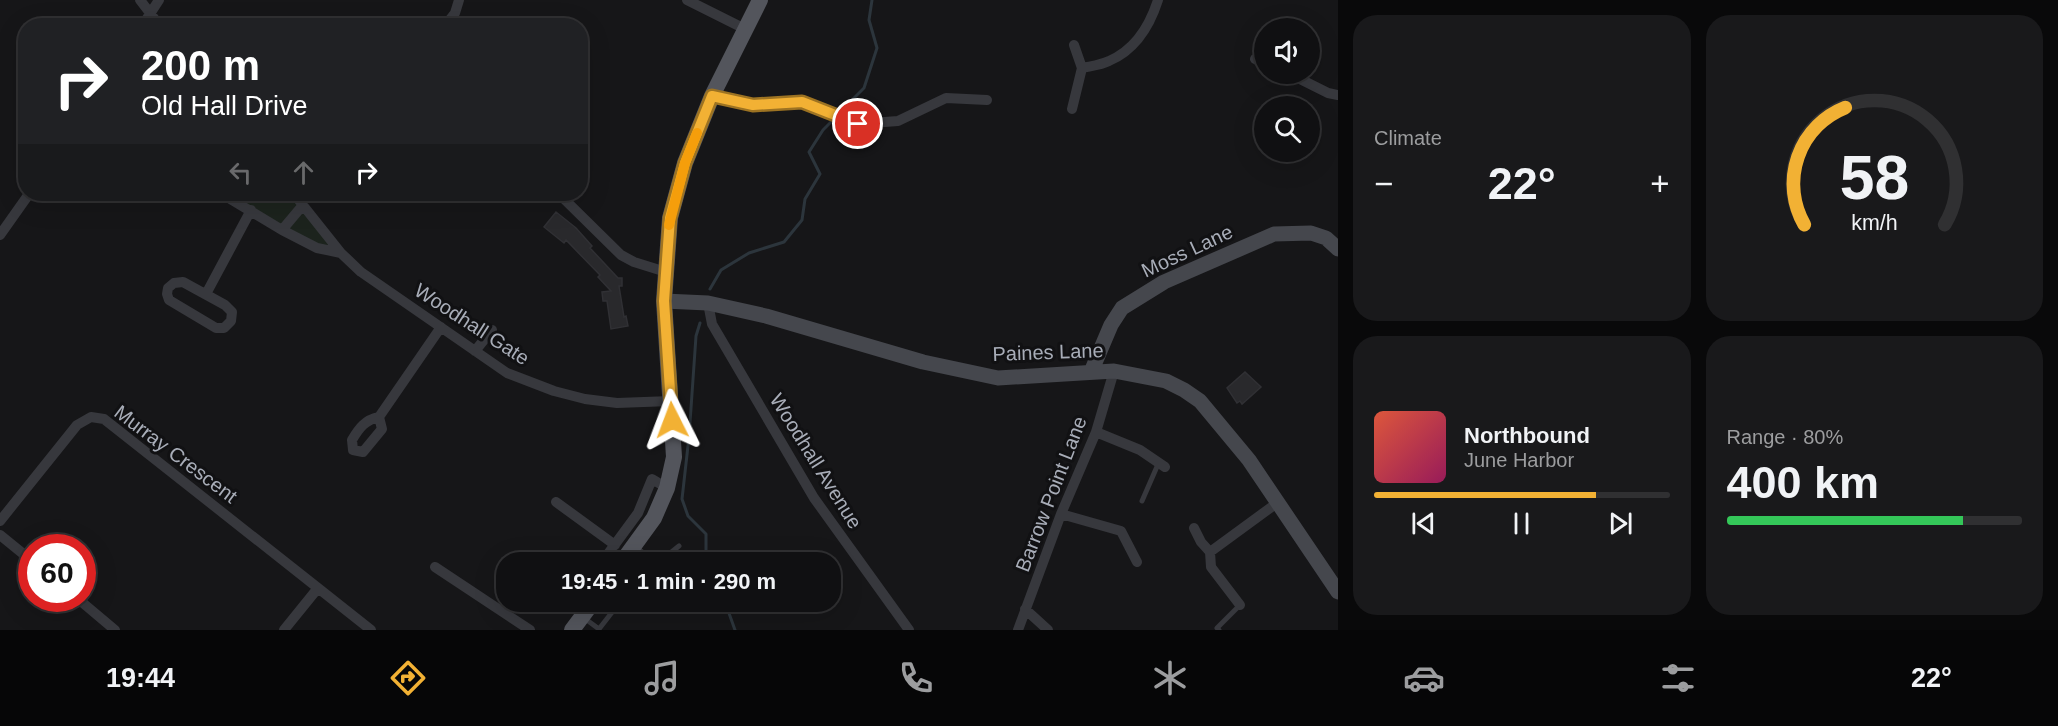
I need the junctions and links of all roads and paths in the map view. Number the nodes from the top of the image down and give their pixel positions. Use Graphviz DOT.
graph roads {
  1 [pos="140,0"];
  2 [pos="159,0"];
  3 [pos="459,0"];
  4 [pos="687,0"];
  5 [pos="760,0"];
  6 [pos="1158,0"];
  7 [pos="150,13"];
  8 [pos="147,18"];
  9 [pos="154,18"];
  10 [pos="451,18"];
  11 [pos="745,28"];
  12 [pos="1074,45"];
  13 [pos="1082,68"];
  14 [pos="1310,84"];
  15 [pos="1338,95"];
  16 [pos="712,96"];
  17 [pos="987,100"];
  18 [pos="1072,109"];
  19 [pos="23,201"];
  20 [pos="235,201"];
  21 [pos="300,201"];
  22 [pos="566,201"];
  23 [pos="303,205"];
  24 [pos="251,210"];
  25 [pos="282,230"];
  26 [pos="0,235"];
  27 [pos="1338,249"];
  28 [pos="341,253"];
  29 [pos="666,272"];
  30 [pos="206,294"];
  31 [pos="664,301"];
  32 [pos="708,303"];
  33 [pos="441,327"];
  34 [pos="492,330"];
  35 [pos="475,351"];
  36 [pos="1113,371"];
  37 [pos="1091,372"];
  38 [pos="671,401"];
  39 [pos="379,417"];
  40 [pos="1096,432"];
  41 [pos="1162,464"];
  42 [pos="667,488"];
  43 [pos="1142,501"];
  44 [pos="556,502"];
  45 [pos="1277,503"];
  46 [pos="1061,514"];
  47 [pos="0,520"];
  48 [pos="1194,528"];
  49 [pos="0,536"];
  50 [pos="615,545"];
  51 [pos="634,546"];
  52 [pos="679,546"];
  53 [pos="18,550"];
  54 [pos="610,552"];
  55 [pos="630,552"];
  56 [pos="642,552"];
  57 [pos="672,552"];
  58 [pos="1210,552"];
  59 [pos="1137,562"];
  60 [pos="435,567"];
  61 [pos="318,588"];
  62 [pos="1338,592"];
  63 [pos="1240,605"];
  64 [pos="1026,609"];
  65 [pos="94,612"];
  66 [pos="585,612"];
  67 [pos="612,612"];
  68 [pos="598,629"];
  69 [pos="115,630"];
  70 [pos="284,630"];
  71 [pos="371,630"];
  72 [pos="530,630"];
  73 [pos="909,630"];
  74 [pos="1017,630"];
  75 [pos="1048,630"];
  76 [pos="1219,630"];
  1 -- 7 [label="street"];
  2 -- 7 [label="street"];
  3 -- 10 [label="street"];
  4 -- 11 [label="street"];
  5 -- 11 [label="main road"];
  6 -- 13 [label="street"];
  7 -- 8 [label="street"];
  7 -- 9 [label="street"];
  11 -- 16 [label="main road"];
  12 -- 13 [label="street"];
  13 -- 18 [label="street"];
  14 -- 15 [label="street"];
  16 -- 17 [label="street"];
  16 -- 29 [label="main road"];
  19 -- 26 [label="street"];
  20 -- 24 [label="street"];
  21 -- 23 [label="street, Woodhall Gate"];
  22 -- 29 [label="street"];
  23 -- 25 [label="street"];
  23 -- 28 [label="street, Woodhall Gate"];
  24 -- 25 [label="street"];
  24 -- 30 [label="street"];
  25 -- 28 [label="street"];
  27 -- 37 [label="street, Moss Lane"];
  28 -- 33 [label="street, Woodhall Gate"];
  29 -- 31 [label="main road"];
  30 -- 30 [label="street"];
  31 -- 32 [label="street, Paines Lane"];
  31 -- 38 [label="main road"];
  32 -- 37 [label="street, Paines Lane"];
  32 -- 73 [label="street, Woodhall Avenue"];
  33 -- 35 [label="street, Woodhall Gate"];
  33 -- 39 [label="street"];
  34 -- 35 [label="street"];
  35 -- 38 [label="street, Woodhall Gate"];
  36 -- 37 [label="street, Paines Lane"];
  36 -- 40 [label="street, Barrow Point Lane"];
  36 -- 45 [label="street, Paines Lane"];
  38 -- 42 [label="main road"];
  40 -- 41 [label="street"];
  40 -- 46 [label="street, Barrow Point Lane"];
  41 -- 43 [label="lane"];
  42 -- 50 [label="street"];
  42 -- 51 [label="main road"];
  44 -- 50 [label="street"];
  45 -- 58 [label="street"];
  45 -- 62 [label="street, Paines Lane"];
  46 -- 59 [label="street"];
  46 -- 64 [label="street, Barrow Point Lane"];
  47 -- 61 [label="street, Murray Crescent"];
  48 -- 58 [label="street"];
  49 -- 53 [label="street"];
  50 -- 54 [label="street"];
  51 -- 55 [label="main road"];
  51 -- 56 [label="lane"];
  52 -- 57 [label="lane"];
  58 -- 63 [label="street"];
  60 -- 72 [label="street"];
  61 -- 70 [label="street"];
  61 -- 71 [label="street, Murray Crescent"];
  63 -- 76 [label="lane"];
  64 -- 74 [label="street, Barrow Point Lane"];
  64 -- 75 [label="street"];
  65 -- 69 [label="street"];
  66 -- 68 [label="lane"];
  67 -- 68 [label="lane"];
}
